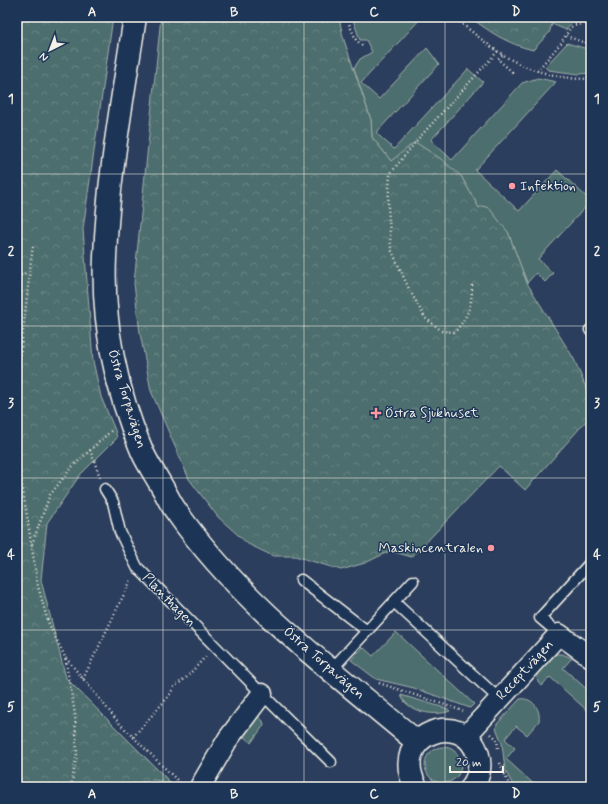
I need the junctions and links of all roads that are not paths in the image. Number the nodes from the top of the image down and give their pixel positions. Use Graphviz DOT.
graph roads {
  1 [pos="135,17"];
  2 [pos="105,488"];
  3 [pos="591,562"];
  4 [pos="301,580"];
  5 [pos="413,582"];
  6 [pos="394,602"];
  7 [pos="367,631"];
  8 [pos="558,634"];
  9 [pos="589,652"];
  10 [pos="331,670"];
  11 [pos="262,694"];
  12 [pos="498,698"];
  13 [pos="466,736"];
  14 [pos="417,742"];
  15 [pos="331,762"];
  16 [pos="200,787"];
  17 [pos="416,787"];
  18 [pos="472,787"];
  1 -- 10 [label="street, Östra Torpavägen"];
  2 -- 11 [label="lane, Planthagen"];
  3 -- 8 [label="lane"];
  4 -- 7 [label="lane"];
  5 -- 6 [label="lane"];
  6 -- 7 [label="lane"];
  6 -- 12 [label="lane"];
  7 -- 10 [label="lane"];
  8 -- 9 [label="street, Receptvägen"];
  8 -- 12 [label="street, Receptvägen"];
  10 -- 14 [label="street, Östra Torpavägen"];
  11 -- 15 [label="lane, Planthagen"];
  11 -- 16 [label="street"];
  12 -- 13 [label="street, Receptvägen"];
  13 -- 14 [label="street"];
  13 -- 18 [label="street"];
  14 -- 17 [label="street"];
}
